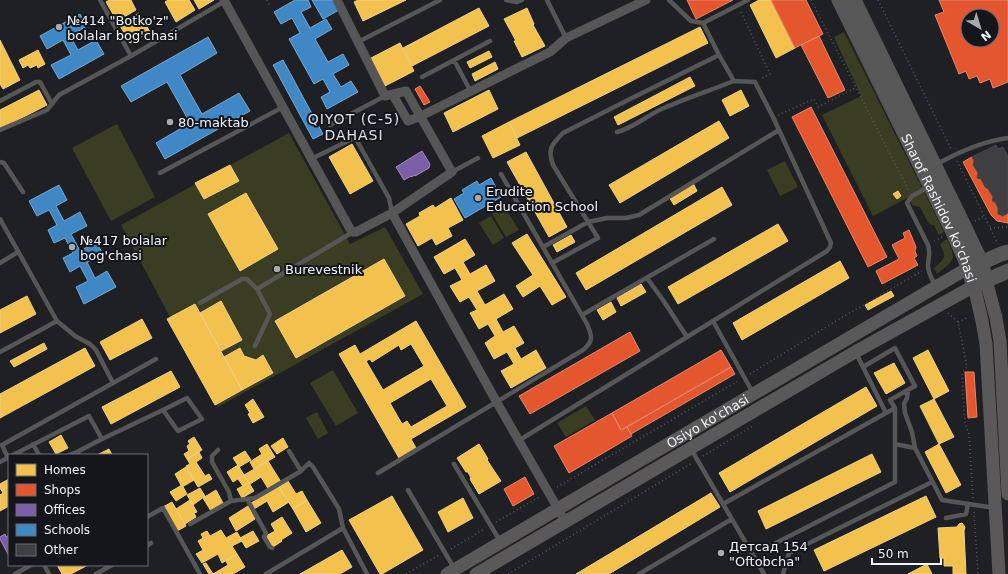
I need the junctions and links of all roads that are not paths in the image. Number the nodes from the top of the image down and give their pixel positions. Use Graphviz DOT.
graph roads {
  1 [pos="100,0"];
  2 [pos="337,0"];
  3 [pos="440,0"];
  4 [pos="506,0"];
  5 [pos="522,0"];
  6 [pos="547,0"];
  7 [pos="646,0"];
  8 [pos="669,0"];
  9 [pos="748,0"];
  10 [pos="839,0"];
  11 [pos="854,0"];
  12 [pos="224,1"];
  13 [pos="702,23"];
  14 [pos="566,38"];
  15 [pos="490,41"];
  16 [pos="357,42"];
  17 [pos="719,55"];
  18 [pos="131,56"];
  19 [pos="454,60"];
  20 [pos="422,77"];
  21 [pos="734,81"];
  22 [pos="471,92"];
  23 [pos="389,95"];
  24 [pos="0,101"];
  25 [pos="52,104"];
  26 [pos="282,107"];
  27 [pos="421,116"];
  28 [pos="330,125"];
  29 [pos="0,130"];
  30 [pos="779,130"];
  31 [pos="617,132"];
  32 [pos="1008,138"];
  33 [pos="478,158"];
  34 [pos="312,159"];
  35 [pos="0,162"];
  36 [pos="934,166"];
  37 [pos="452,172"];
  38 [pos="160,173"];
  39 [pos="501,174"];
  40 [pos="931,186"];
  41 [pos="23,192"];
  42 [pos="392,213"];
  43 [pos="0,219"];
  44 [pos="588,222"];
  45 [pos="353,232"];
  46 [pos="714,240"];
  47 [pos="543,247"];
  48 [pos="1003,248"];
  49 [pos="18,252"];
  50 [pos="0,263"];
  51 [pos="552,263"];
  52 [pos="975,265"];
  53 [pos="1008,271"];
  54 [pos="647,278"];
  55 [pos="980,283"];
  56 [pos="936,286"];
  57 [pos="257,289"];
  58 [pos="200,303"];
  59 [pos="582,315"];
  60 [pos="57,321"];
  61 [pos="713,321"];
  62 [pos="687,337"];
  63 [pos="255,346"];
  64 [pos="0,352"];
  65 [pos="855,352"];
  66 [pos="156,359"];
  67 [pos="863,367"];
  68 [pos="114,383"];
  69 [pos="908,390"];
  70 [pos="754,394"];
  71 [pos="1006,399"];
  72 [pos="496,401"];
  73 [pos="894,408"];
  74 [pos="163,410"];
  75 [pos="886,413"];
  76 [pos="102,439"];
  77 [pos="518,441"];
  78 [pos="34,444"];
  79 [pos="895,444"];
  80 [pos="690,448"];
  81 [pos="914,448"];
  82 [pos="218,450"];
  83 [pos="289,451"];
  84 [pos="78,453"];
  85 [pos="15,454"];
  86 [pos="39,454"];
  87 [pos="8,458"];
  88 [pos="0,462"];
  89 [pos="454,464"];
  90 [pos="301,471"];
  91 [pos="378,473"];
  92 [pos="932,482"];
  93 [pos="408,490"];
  94 [pos="1008,494"];
  95 [pos="247,499"];
  96 [pos="230,501"];
  97 [pos="723,504"];
  98 [pos="971,504"];
  99 [pos="995,508"];
  100 [pos="558,509"];
  101 [pos="148,516"];
  102 [pos="946,518"];
  103 [pos="732,519"];
  104 [pos="565,522"];
  105 [pos="190,524"];
  106 [pos="343,528"];
  107 [pos="501,543"];
  108 [pos="272,548"];
  109 [pos="749,549"];
  110 [pos="467,562"];
  111 [pos="29,566"];
  112 [pos="110,566"];
  113 [pos="451,572"];
  114 [pos="15,574"];
  115 [pos="96,574"];
  116 [pos="200,574"];
  117 [pos="266,574"];
  118 [pos="366,574"];
  119 [pos="475,574"];
  120 [pos="639,574"];
  121 [pos="764,574"];
  122 [pos="783,574"];
  123 [pos="999,574"];
  1 -- 18 [label="lane"];
  2 -- 16 [label="street"];
  3 -- 16 [label="lane"];
  4 -- 5 [label="lane"];
  6 -- 14 [label="lane"];
  7 -- 14 [label="street"];
  8 -- 13 [label="lane"];
  9 -- 13 [label="lane"];
  10 -- 40 [label="main road, Sharof Rashidov ko'chasi"];
  11 -- 36 [label="main road, Sharof Rashidov ko'chasi"];
  12 -- 18 [label="lane"];
  12 -- 26 [label="street"];
  13 -- 17 [label="lane"];
  14 -- 22 [label="street"];
  15 -- 19 [label="lane"];
  16 -- 23 [label="street"];
  17 -- 21 [label="lane"];
  17 -- 44 [label="lane"];
  18 -- 25 [label="lane"];
  19 -- 20 [label="lane"];
  19 -- 22 [label="lane"];
  21 -- 30 [label="lane"];
  21 -- 31 [label="lane"];
  22 -- 27 [label="street"];
  23 -- 27 [label="street"];
  23 -- 27 [label="street"];
  23 -- 28 [label="lane"];
  24 -- 25 [label="lane"];
  25 -- 29 [label="lane"];
  26 -- 34 [label="street"];
  26 -- 38 [label="lane"];
  27 -- 37 [label="street"];
  30 -- 44 [label="lane"];
  30 -- 61 [label="lane"];
  32 -- 36 [label="lane"];
  33 -- 37 [label="lane"];
  34 -- 42 [label="lane"];
  34 -- 45 [label="street"];
  35 -- 41 [label="lane"];
  36 -- 52 [label="main road, Sharof Rashidov ko'chasi"];
  37 -- 42 [label="street"];
  39 -- 47 [label="lane"];
  40 -- 52 [label="main road, Sharof Rashidov ko'chasi"];
  40 -- 56 [label="lane"];
  42 -- 45 [label="street"];
  42 -- 72 [label="street"];
  43 -- 49 [label="lane"];
  44 -- 47 [label="lane"];
  44 -- 51 [label="lane"];
  45 -- 57 [label="lane"];
  46 -- 54 [label="lane"];
  47 -- 51 [label="lane"];
  48 -- 52 [label="main road"];
  49 -- 50 [label="lane"];
  49 -- 60 [label="lane"];
  51 -- 59 [label="lane"];
  52 -- 55 [label="main road, Sharof Rashidov ko'chasi"];
  52 -- 56 [label="main road, Osiyo ko'chasi"];
  53 -- 55 [label="main road"];
  54 -- 59 [label="lane"];
  54 -- 62 [label="lane"];
  55 -- 65 [label="main road, Osiyo ko'chasi"];
  55 -- 71 [label="main road, Sharof Rashidov ko'chasi"];
  55 -- 99 [label="main road, Sharof Rashidov ko'chasi"];
  56 -- 70 [label="main road, Osiyo ko'chasi"];
  57 -- 58 [label="lane"];
  57 -- 63 [label="lane"];
  59 -- 72 [label="lane"];
  60 -- 64 [label="lane"];
  60 -- 68 [label="lane"];
  61 -- 62 [label="lane"];
  61 -- 70 [label="lane"];
  62 -- 77 [label="lane"];
  65 -- 67 [label="lane"];
  65 -- 80 [label="main road, Osiyo ko'chasi"];
  66 -- 68 [label="lane"];
  67 -- 69 [label="lane"];
  67 -- 75 [label="lane"];
  68 -- 87 [label="lane"];
  69 -- 73 [label="lane"];
  69 -- 81 [label="lane"];
  70 -- 100 [label="main road, Osiyo ko'chasi"];
  71 -- 94 [label="main road, Sharof Rashidov ko'chasi"];
  72 -- 77 [label="street"];
  72 -- 91 [label="lane"];
  73 -- 75 [label="lane"];
  73 -- 79 [label="lane"];
  74 -- 74 [label="lane"];
  74 -- 76 [label="lane"];
  75 -- 97 [label="lane"];
  76 -- 78 [label="lane"];
  76 -- 84 [label="lane"];
  77 -- 100 [label="street"];
  78 -- 85 [label="lane"];
  78 -- 86 [label="lane"];
  79 -- 81 [label="lane"];
  79 -- 109 [label="lane"];
  80 -- 97 [label="lane"];
  80 -- 104 [label="main road, Osiyo ko'chasi"];
  81 -- 92 [label="lane"];
  82 -- 96 [label="lane"];
  83 -- 90 [label="lane"];
  87 -- 88 [label="lane"];
  89 -- 107 [label="lane"];
  90 -- 95 [label="lane"];
  90 -- 106 [label="lane"];
  92 -- 98 [label="lane"];
  92 -- 122 [label="lane"];
  93 -- 113 [label="lane"];
  95 -- 96 [label="lane"];
  95 -- 108 [label="lane"];
  96 -- 105 [label="lane"];
  97 -- 103 [label="lane"];
  98 -- 99 [label="lane"];
  98 -- 102 [label="lane"];
  99 -- 123 [label="main road, Sharof Rashidov ko'chasi"];
  100 -- 104 [label="street"];
  100 -- 107 [label="main road, Osiyo ko'chasi"];
  101 -- 116 [label="lane"];
  103 -- 109 [label="lane"];
  103 -- 120 [label="lane"];
  104 -- 119 [label="main road, Osiyo ko'chasi"];
  106 -- 117 [label="lane"];
  106 -- 118 [label="lane"];
  107 -- 110 [label="main road, Osiyo ko'chasi"];
  109 -- 121 [label="lane"];
  110 -- 113 [label="main road, Osiyo ko'chasi"];
  110 -- 119 [label="street"];
  111 -- 114 [label="lane"];
  112 -- 115 [label="lane"];
}
